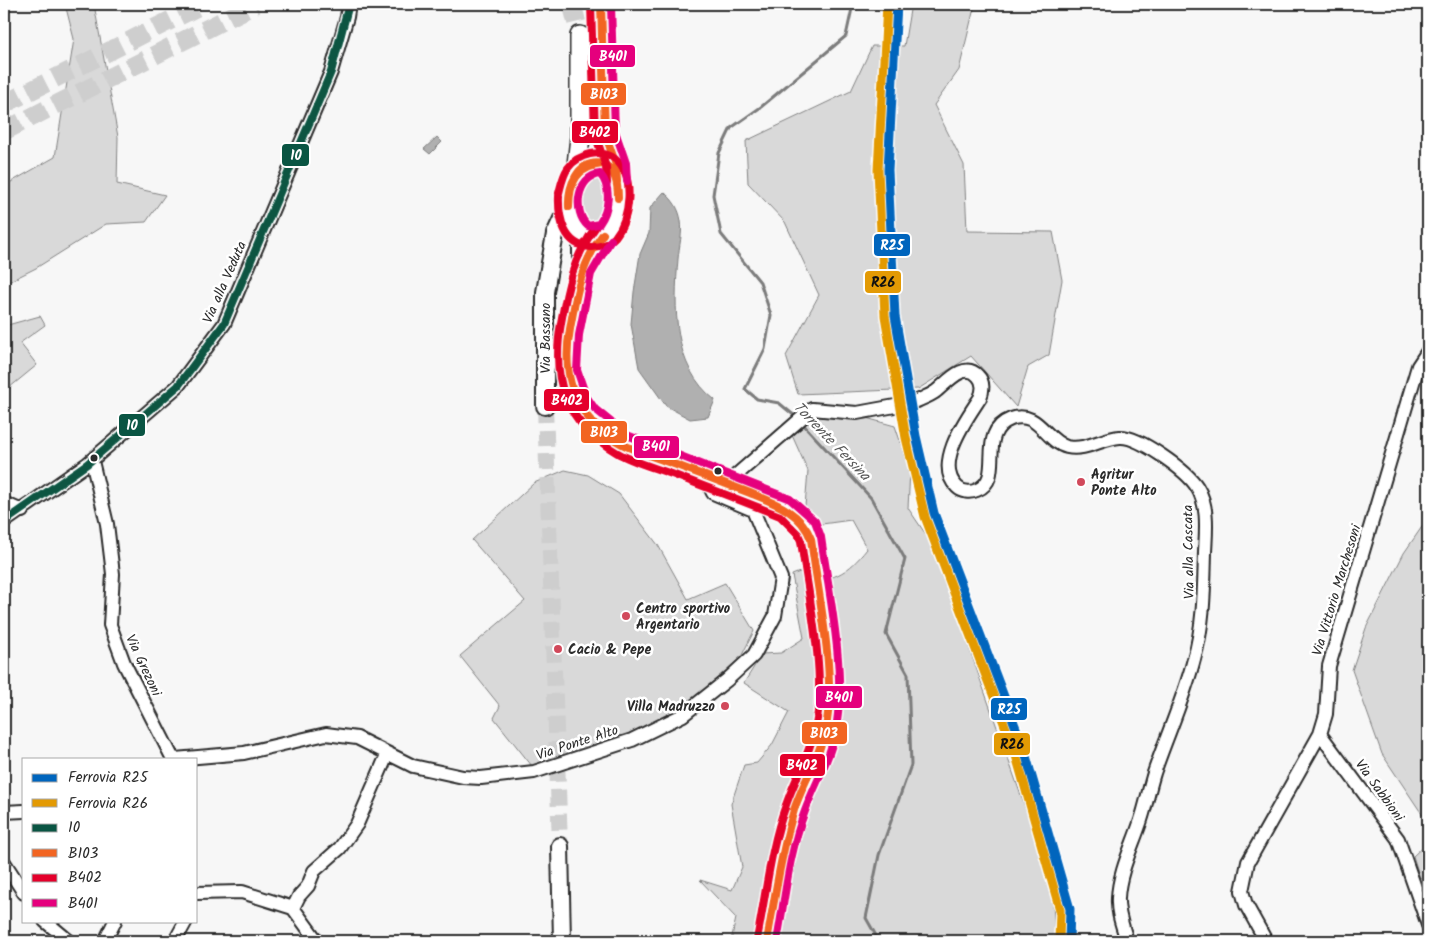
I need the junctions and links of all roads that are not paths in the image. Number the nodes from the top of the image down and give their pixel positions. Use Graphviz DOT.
graph roads {
  1 [pos="349,4"];
  2 [pos="600,4"];
  3 [pos="580,36"];
  4 [pos="576,174"];
  5 [pos="617,182"];
  6 [pos="568,206"];
  7 [pos="580,233"];
  8 [pos="603,234"];
  9 [pos="581,268"];
  10 [pos="548,271"];
  11 [pos="1428,351"];
  12 [pos="545,406"];
  13 [pos="92,460"];
  14 [pos="710,478"];
  15 [pos="726,484"];
  16 [pos="4,503"];
  17 [pos="22,511"];
  18 [pos="4,522"];
  19 [pos="1320,734"];
  20 [pos="387,755"];
  21 [pos="173,758"];
  22 [pos="184,758"];
  23 [pos="22,811"];
  24 [pos="4,812"];
  25 [pos="560,846"];
  26 [pos="4,862"];
  27 [pos="22,889"];
  28 [pos="198,896"];
  29 [pos="293,908"];
  30 [pos="46,922"];
  31 [pos="114,922"];
  32 [pos="185,922"];
  33 [pos="1428,925"];
  34 [pos="69,941"];
  35 [pos="105,941"];
  36 [pos="175,941"];
  37 [pos="318,941"];
  38 [pos="562,941"];
  39 [pos="767,941"];
  40 [pos="1127,941"];
  41 [pos="1266,941"];
  1 -- 13 [label="street, Via alla Veduta"];
  2 -- 5 [label="highway"];
  3 -- 4 [label="highway"];
  4 -- 5 [label="main road"];
  4 -- 6 [label="main road"];
  5 -- 8 [label="main road"];
  6 -- 7 [label="main road"];
  6 -- 10 [label="main road, Via Bassano"];
  7 -- 8 [label="main road"];
  7 -- 9 [label="main road"];
  7 -- 10 [label="main road, Via Bassano"];
  8 -- 9 [label="main road"];
  9 -- 14 [label="main road"];
  10 -- 12 [label="main road, Via Bassano"];
  11 -- 19 [label="street, Via Vittorio Marchesoni"];
  13 -- 17 [label="street, Via alla Veduta"];
  13 -- 21 [label="street, Via Grezoni"];
  14 -- 15 [label="main road"];
  14 -- 20 [label="street, Via Ponte Alto"];
  15 -- 39 [label="main road"];
  15 -- 40 [label="street, Via alla Cascata"];
  16 -- 17 [label="street"];
  17 -- 18 [label="street, Via alla Veduta"];
  19 -- 33 [label="street, Via Sabbioni"];
  19 -- 41 [label="street, Via Vittorio Marchesoni"];
  20 -- 22 [label="street, Via Ponte Alto"];
  20 -- 29 [label="street"];
  23 -- 24 [label="street"];
  25 -- 38 [label="main road"];
  26 -- 27 [label="street"];
  28 -- 29 [label="street"];
  29 -- 37 [label="street"];
  30 -- 34 [label="street"];
  31 -- 35 [label="street"];
  32 -- 36 [label="street"];
}
